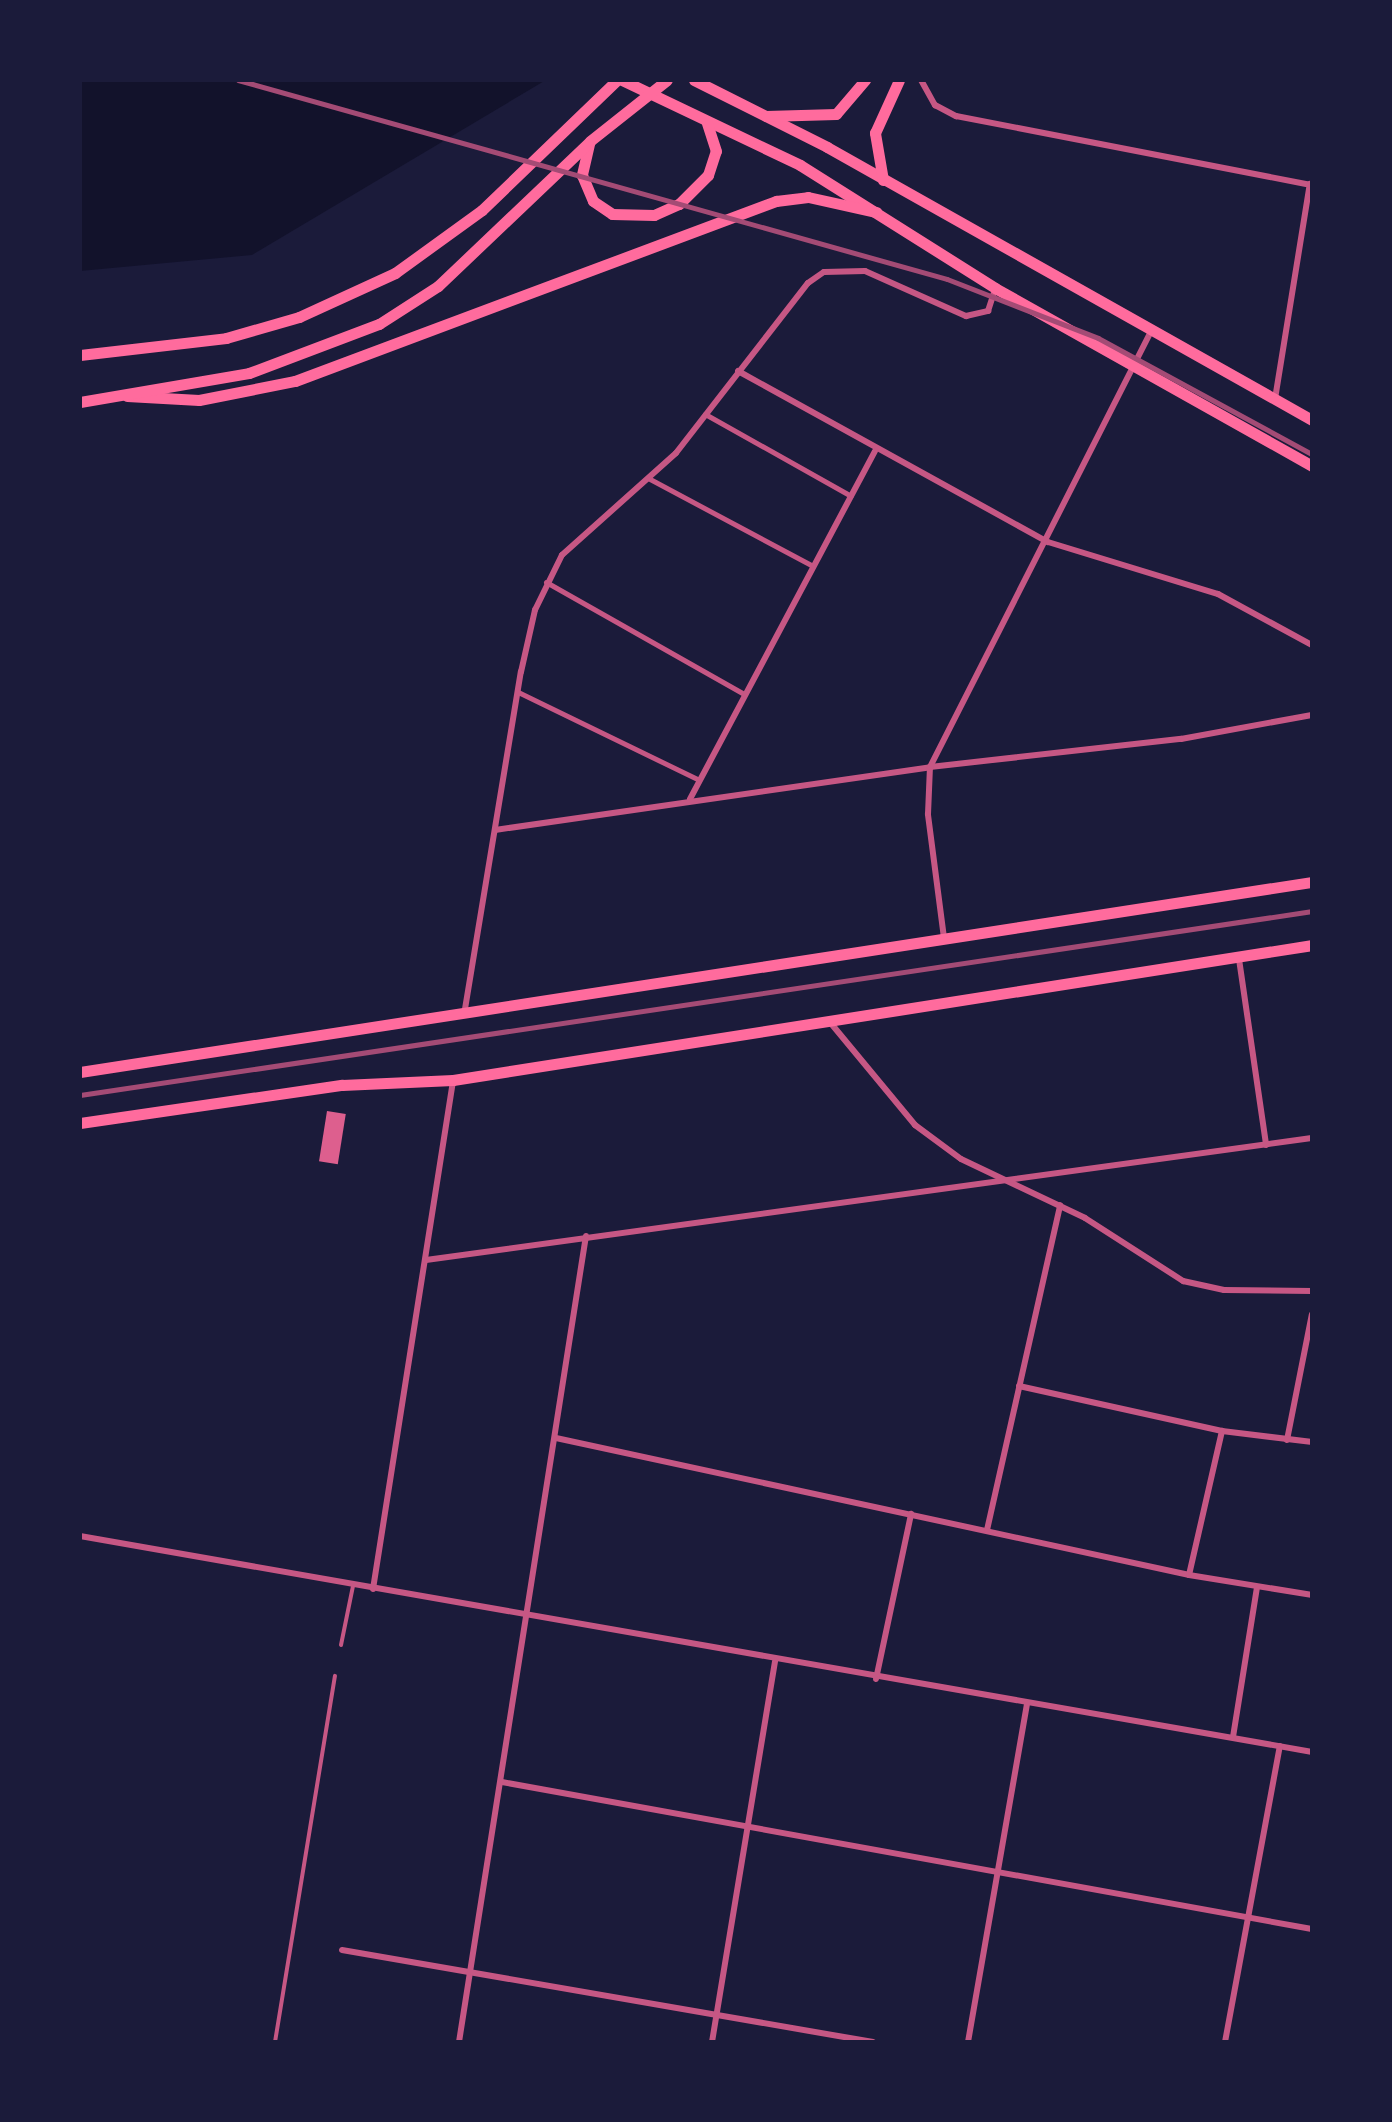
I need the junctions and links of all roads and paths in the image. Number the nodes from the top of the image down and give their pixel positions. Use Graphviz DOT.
graph roads {
  1 [pos="620,80"];
  2 [pos="668,80"];
  3 [pos="694,80"];
  4 [pos="865,80"];
  5 [pos="899,80"];
  6 [pos="921,80"];
  7 [pos="766,116"];
  8 [pos="707,123"];
  9 [pos="590,141"];
  10 [pos="883,180"];
  11 [pos="1311,184"];
  12 [pos="876,212"];
  13 [pos="995,288"];
  14 [pos="1150,332"];
  15 [pos="80,355"];
  16 [pos="1136,368"];
  17 [pos="738,371"];
  18 [pos="127,396"];
  19 [pos="1275,399"];
  20 [pos="80,402"];
  21 [pos="704,414"];
  22 [pos="1312,420"];
  23 [pos="874,451"];
  24 [pos="1312,466"];
  25 [pos="647,478"];
  26 [pos="851,496"];
  27 [pos="1048,542"];
  28 [pos="813,566"];
  29 [pos="546,582"];
  30 [pos="1312,645"];
  31 [pos="518,692"];
  32 [pos="744,694"];
  33 [pos="1312,716"];
  34 [pos="930,767"];
  35 [pos="698,780"];
  36 [pos="689,800"];
  37 [pos="495,830"];
  38 [pos="1312,882"];
  39 [pos="944,939"];
  40 [pos="1312,945"];
  41 [pos="1238,958"];
  42 [pos="466,1009"];
  43 [pos="828,1020"];
  44 [pos="80,1072"];
  45 [pos="453,1080"];
  46 [pos="80,1123"];
  47 [pos="1312,1138"];
  48 [pos="1266,1145"];
  49 [pos="1005,1178"];
  50 [pos="1060,1205"];
  51 [pos="586,1236"];
  52 [pos="426,1260"];
  53 [pos="1312,1291"];
  54 [pos="1312,1314"];
  55 [pos="1019,1386"];
  56 [pos="1222,1430"];
  57 [pos="556,1438"];
  58 [pos="1287,1440"];
  59 [pos="1312,1442"];
  60 [pos="911,1514"];
  61 [pos="987,1530"];
  62 [pos="80,1536"];
  63 [pos="1189,1575"];
  64 [pos="352,1586"];
  65 [pos="1257,1587"];
  66 [pos="373,1589"];
  67 [pos="1312,1595"];
  68 [pos="527,1616"];
  69 [pos="342,1645"];
  70 [pos="775,1661"];
  71 [pos="336,1676"];
  72 [pos="876,1679"];
  73 [pos="1027,1703"];
  74 [pos="1233,1737"];
  75 [pos="1280,1746"];
  76 [pos="1312,1752"];
  77 [pos="502,1782"];
  78 [pos="750,1824"];
  79 [pos="999,1872"];
  80 [pos="1248,1918"];
  81 [pos="1312,1929"];
  82 [pos="342,1950"];
  83 [pos="470,1972"];
  84 [pos="717,2015"];
  85 [pos="275,2042"];
  86 [pos="458,2042"];
  87 [pos="712,2042"];
  88 [pos="872,2042"];
  89 [pos="968,2042"];
  90 [pos="1225,2042"];
  1 -- 8 [label="main road"];
  1 -- 15 [label="main road"];
  2 -- 9 [label="main road"];
  3 -- 7 [label="main road"];
  4 -- 7 [label="main road"];
  5 -- 10 [label="main road"];
  6 -- 11 [label="street"];
  7 -- 10 [label="main road"];
  8 -- 9 [label="main road"];
  8 -- 12 [label="main road"];
  9 -- 18 [label="main road"];
  10 -- 14 [label="main road"];
  11 -- 19 [label="street"];
  12 -- 13 [label="main road"];
  12 -- 18 [label="main road"];
  13 -- 16 [label="main road"];
  13 -- 17 [label="street"];
  14 -- 16 [label="street"];
  14 -- 19 [label="main road"];
  16 -- 24 [label="main road"];
  16 -- 27 [label="street"];
  17 -- 21 [label="street"];
  17 -- 23 [label="street"];
  18 -- 20 [label="main road"];
  19 -- 22 [label="main road"];
  21 -- 25 [label="street"];
  21 -- 26 [label="street"];
  23 -- 26 [label="street"];
  23 -- 27 [label="street"];
  25 -- 28 [label="street"];
  25 -- 29 [label="street"];
  26 -- 28 [label="street"];
  27 -- 30 [label="street"];
  27 -- 34 [label="street"];
  28 -- 32 [label="street"];
  29 -- 31 [label="street"];
  29 -- 32 [label="street"];
  31 -- 35 [label="street"];
  31 -- 37 [label="street"];
  32 -- 35 [label="street"];
  33 -- 34 [label="street"];
  34 -- 36 [label="street"];
  34 -- 39 [label="street"];
  35 -- 36 [label="street"];
  36 -- 37 [label="street"];
  37 -- 42 [label="street"];
  38 -- 39 [label="main road"];
  39 -- 42 [label="main road"];
  40 -- 41 [label="main road"];
  41 -- 43 [label="main road"];
  41 -- 48 [label="street"];
  42 -- 44 [label="main road"];
  43 -- 45 [label="main road"];
  43 -- 49 [label="street"];
  45 -- 46 [label="main road"];
  45 -- 52 [label="street"];
  47 -- 48 [label="street"];
  48 -- 49 [label="street"];
  49 -- 50 [label="street"];
  49 -- 51 [label="street"];
  50 -- 53 [label="street"];
  50 -- 55 [label="street"];
  51 -- 52 [label="street"];
  51 -- 57 [label="street"];
  52 -- 66 [label="street"];
  54 -- 58 [label="street"];
  55 -- 56 [label="street"];
  55 -- 61 [label="street"];
  56 -- 58 [label="street"];
  56 -- 63 [label="street"];
  57 -- 60 [label="street"];
  57 -- 68 [label="street"];
  58 -- 59 [label="street"];
  60 -- 61 [label="street"];
  60 -- 72 [label="street"];
  61 -- 63 [label="street"];
  62 -- 64 [label="street"];
  63 -- 65 [label="street"];
  64 -- 66 [label="street"];
  64 -- 69 [label="lane"];
  65 -- 67 [label="street"];
  65 -- 74 [label="street"];
  66 -- 68 [label="street"];
  68 -- 70 [label="street"];
  68 -- 77 [label="street"];
  70 -- 72 [label="street"];
  70 -- 78 [label="street"];
  71 -- 85 [label="lane"];
  72 -- 73 [label="street"];
  73 -- 74 [label="street"];
  73 -- 79 [label="street"];
  74 -- 75 [label="street"];
  75 -- 76 [label="street"];
  75 -- 80 [label="street"];
  77 -- 78 [label="street"];
  77 -- 83 [label="street"];
  78 -- 79 [label="street"];
  78 -- 84 [label="street"];
  79 -- 80 [label="street"];
  79 -- 89 [label="street"];
  80 -- 81 [label="street"];
  80 -- 90 [label="street"];
  82 -- 83 [label="street"];
  83 -- 84 [label="street"];
  83 -- 86 [label="street"];
  84 -- 87 [label="street"];
  84 -- 88 [label="street"];
}
